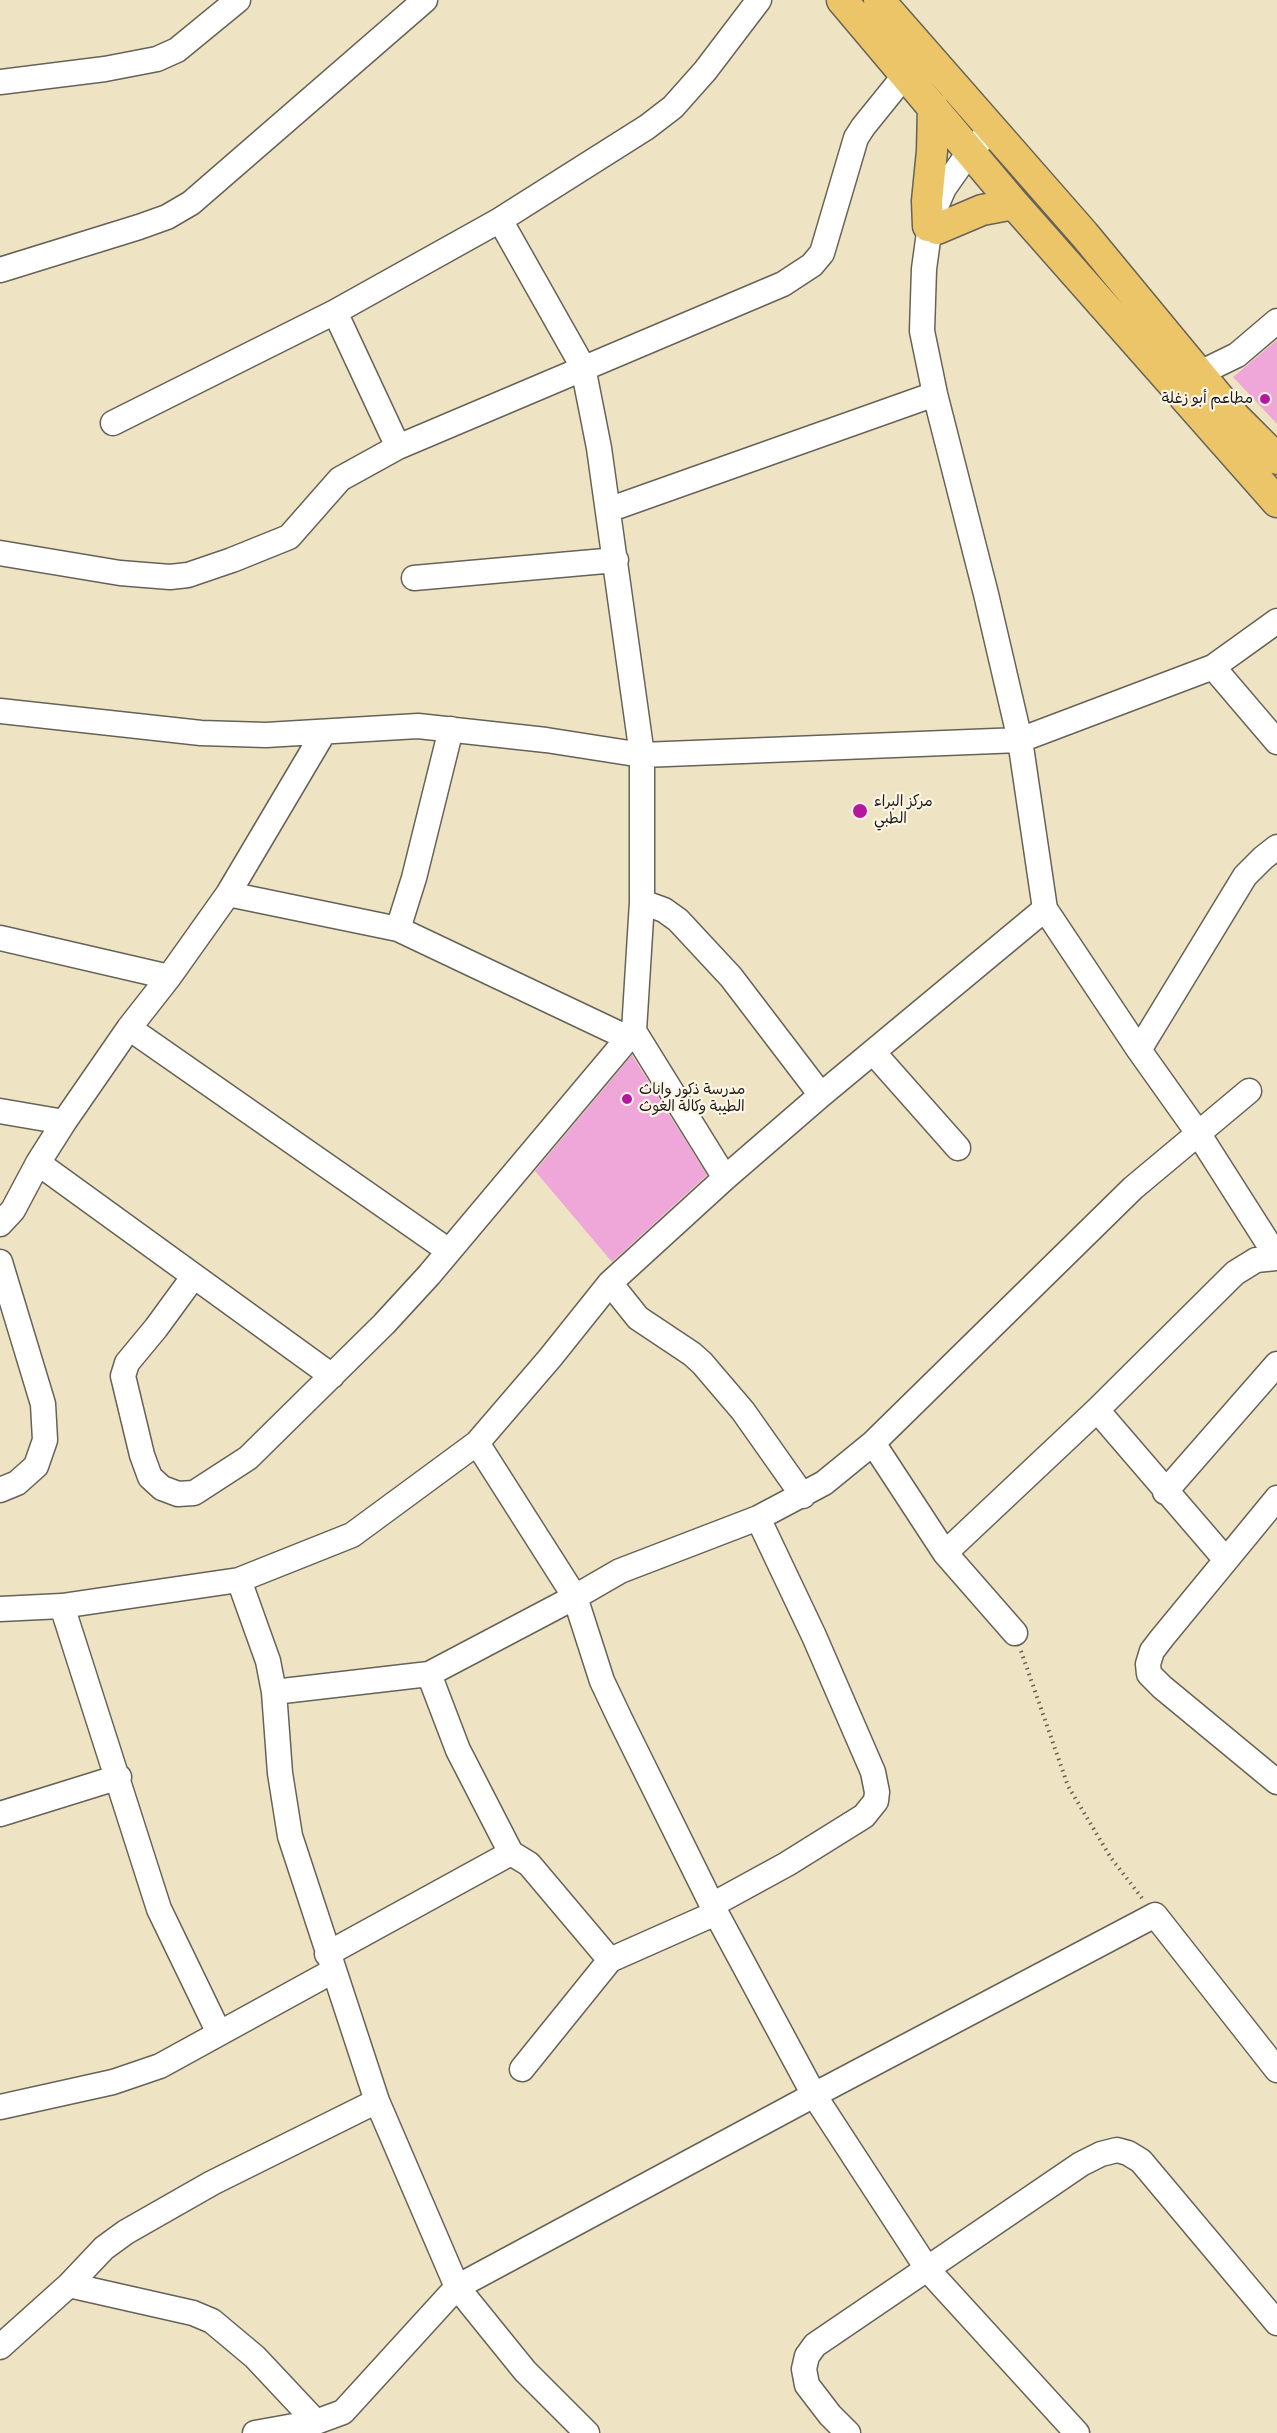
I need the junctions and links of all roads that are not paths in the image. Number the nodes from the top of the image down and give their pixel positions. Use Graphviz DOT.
graph roads {
  1 [pos="237,0"];
  2 [pos="425,0"];
  3 [pos="759,0"];
  4 [pos="842,0"];
  5 [pos="879,0"];
  6 [pos="905,75"];
  7 [pos="0,82"];
  8 [pos="933,107"];
  9 [pos="999,135"];
  10 [pos="975,158"];
  11 [pos="1014,204"];
  12 [pos="500,220"];
  13 [pos="931,231"];
  14 [pos="0,270"];
  15 [pos="335,312"];
  16 [pos="1277,321"];
  17 [pos="583,367"];
  18 [pos="1200,373"];
  19 [pos="935,394"];
  20 [pos="113,423"];
  21 [pos="398,447"];
  22 [pos="1277,459"];
  23 [pos="1277,502"];
  24 [pos="608,510"];
  25 [pos="0,553"];
  26 [pos="616,560"];
  27 [pos="414,578"];
  28 [pos="1277,621"];
  29 [pos="1213,668"];
  30 [pos="0,711"];
  31 [pos="451,729"];
  32 [pos="324,732"];
  33 [pos="1020,740"];
  34 [pos="1277,742"];
  35 [pos="642,755"];
  36 [pos="1277,847"];
  37 [pos="228,894"];
  38 [pos="642,902"];
  39 [pos="1045,909"];
  40 [pos="398,929"];
  41 [pos="0,938"];
  42 [pos="169,977"];
  43 [pos="129,1028"];
  44 [pos="631,1034"];
  45 [pos="1139,1050"];
  46 [pos="873,1052"];
  47 [pos="1249,1091"];
  48 [pos="821,1095"];
  49 [pos="0,1111"];
  50 [pos="64,1122"];
  51 [pos="1198,1133"];
  52 [pos="958,1148"];
  53 [pos="38,1163"];
  54 [pos="725,1178"];
  55 [pos="0,1224"];
  56 [pos="449,1251"];
  57 [pos="1277,1258"];
  58 [pos="0,1262"];
  59 [pos="194,1275"];
  60 [pos="610,1283"];
  61 [pos="1277,1364"];
  62 [pos="332,1376"];
  63 [pos="1097,1410"];
  64 [pos="477,1443"];
  65 [pos="873,1443"];
  66 [pos="0,1490"];
  67 [pos="1165,1492"];
  68 [pos="803,1496"];
  69 [pos="1277,1498"];
  70 [pos="758,1518"];
  71 [pos="945,1553"];
  72 [pos="1226,1560"];
  73 [pos="239,1580"];
  74 [pos="575,1597"];
  75 [pos="62,1606"];
  76 [pos="0,1609"];
  77 [pos="1015,1633"];
  78 [pos="429,1674"];
  79 [pos="274,1692"];
  80 [pos="119,1777"];
  81 [pos="1277,1782"];
  82 [pos="0,1814"];
  83 [pos="511,1853"];
  84 [pos="714,1909"];
  85 [pos="610,1960"];
  86 [pos="330,1963"];
  87 [pos="219,2033"];
  88 [pos="522,2069"];
  89 [pos="1277,2070"];
  90 [pos="814,2095"];
  91 [pos="377,2101"];
  92 [pos="0,2107"];
  93 [pos="928,2270"];
  94 [pos="69,2285"];
  95 [pos="457,2287"];
  96 [pos="1277,2323"];
  97 [pos="0,2347"];
  98 [pos="316,2422"];
  99 [pos="341,2423"];
  100 [pos="586,2432"];
  101 [pos="255,2433"];
  102 [pos="848,2433"];
  103 [pos="1077,2433"];
  1 -- 7 [label="street"];
  2 -- 14 [label="street"];
  3 -- 12 [label="street"];
  4 -- 6 [label="main road"];
  5 -- 9 [label="main road"];
  6 -- 8 [label="main road"];
  6 -- 17 [label="street"];
  8 -- 10 [label="main road"];
  8 -- 13 [label="main road"];
  9 -- 10 [label="street"];
  9 -- 18 [label="main road"];
  10 -- 11 [label="main road"];
  10 -- 13 [label="street"];
  11 -- 13 [label="main road"];
  11 -- 23 [label="main road"];
  12 -- 15 [label="street"];
  12 -- 17 [label="street"];
  13 -- 19 [label="street"];
  15 -- 20 [label="street"];
  15 -- 21 [label="street"];
  16 -- 18 [label="street"];
  17 -- 21 [label="street"];
  17 -- 24 [label="street"];
  18 -- 22 [label="main road"];
  19 -- 24 [label="street"];
  19 -- 33 [label="street"];
  21 -- 25 [label="street"];
  24 -- 26 [label="street"];
  26 -- 27 [label="street"];
  26 -- 35 [label="street"];
  28 -- 29 [label="street"];
  29 -- 33 [label="street"];
  29 -- 34 [label="street"];
  30 -- 32 [label="street"];
  31 -- 32 [label="street"];
  31 -- 35 [label="street"];
  31 -- 40 [label="street"];
  32 -- 37 [label="street"];
  33 -- 35 [label="street"];
  33 -- 39 [label="street"];
  35 -- 38 [label="street"];
  36 -- 45 [label="street"];
  37 -- 40 [label="street"];
  37 -- 42 [label="street"];
  38 -- 44 [label="street"];
  38 -- 48 [label="street"];
  39 -- 45 [label="street"];
  39 -- 46 [label="street"];
  40 -- 44 [label="street"];
  41 -- 42 [label="street"];
  42 -- 43 [label="street"];
  43 -- 50 [label="street"];
  43 -- 56 [label="street"];
  44 -- 54 [label="street"];
  44 -- 56 [label="street"];
  45 -- 51 [label="street"];
  46 -- 48 [label="street"];
  46 -- 52 [label="street"];
  47 -- 51 [label="street"];
  48 -- 54 [label="street"];
  49 -- 50 [label="street"];
  50 -- 53 [label="street"];
  51 -- 57 [label="street"];
  51 -- 65 [label="street"];
  53 -- 55 [label="street"];
  53 -- 59 [label="street"];
  54 -- 60 [label="street"];
  56 -- 62 [label="street"];
  57 -- 63 [label="street"];
  58 -- 66 [label="street"];
  59 -- 62 [label="street"];
  59 -- 62 [label="street"];
  60 -- 64 [label="street"];
  60 -- 68 [label="street"];
  61 -- 67 [label="street"];
  63 -- 67 [label="street"];
  63 -- 71 [label="street"];
  64 -- 73 [label="street"];
  64 -- 74 [label="street"];
  65 -- 68 [label="street"];
  65 -- 71 [label="street"];
  67 -- 72 [label="street"];
  68 -- 70 [label="street"];
  69 -- 72 [label="street"];
  70 -- 74 [label="street"];
  70 -- 84 [label="street"];
  71 -- 77 [label="street"];
  72 -- 81 [label="street"];
  73 -- 75 [label="street"];
  73 -- 79 [label="street"];
  74 -- 78 [label="street"];
  74 -- 84 [label="street"];
  75 -- 76 [label="street"];
  75 -- 80 [label="street"];
  78 -- 79 [label="street"];
  78 -- 83 [label="street"];
  79 -- 86 [label="street"];
  80 -- 82 [label="street"];
  80 -- 87 [label="street"];
  83 -- 85 [label="street"];
  83 -- 86 [label="street"];
  84 -- 85 [label="street"];
  84 -- 90 [label="street"];
  85 -- 88 [label="street"];
  86 -- 87 [label="street"];
  86 -- 91 [label="street"];
  87 -- 92 [label="street"];
  89 -- 90 [label="street"];
  90 -- 93 [label="street"];
  90 -- 95 [label="street"];
  91 -- 94 [label="street"];
  91 -- 95 [label="street"];
  93 -- 96 [label="street"];
  93 -- 102 [label="street"];
  93 -- 103 [label="street"];
  94 -- 97 [label="street"];
  94 -- 98 [label="street"];
  95 -- 99 [label="street"];
  95 -- 100 [label="street"];
  98 -- 99 [label="street"];
  98 -- 101 [label="street"];
}
